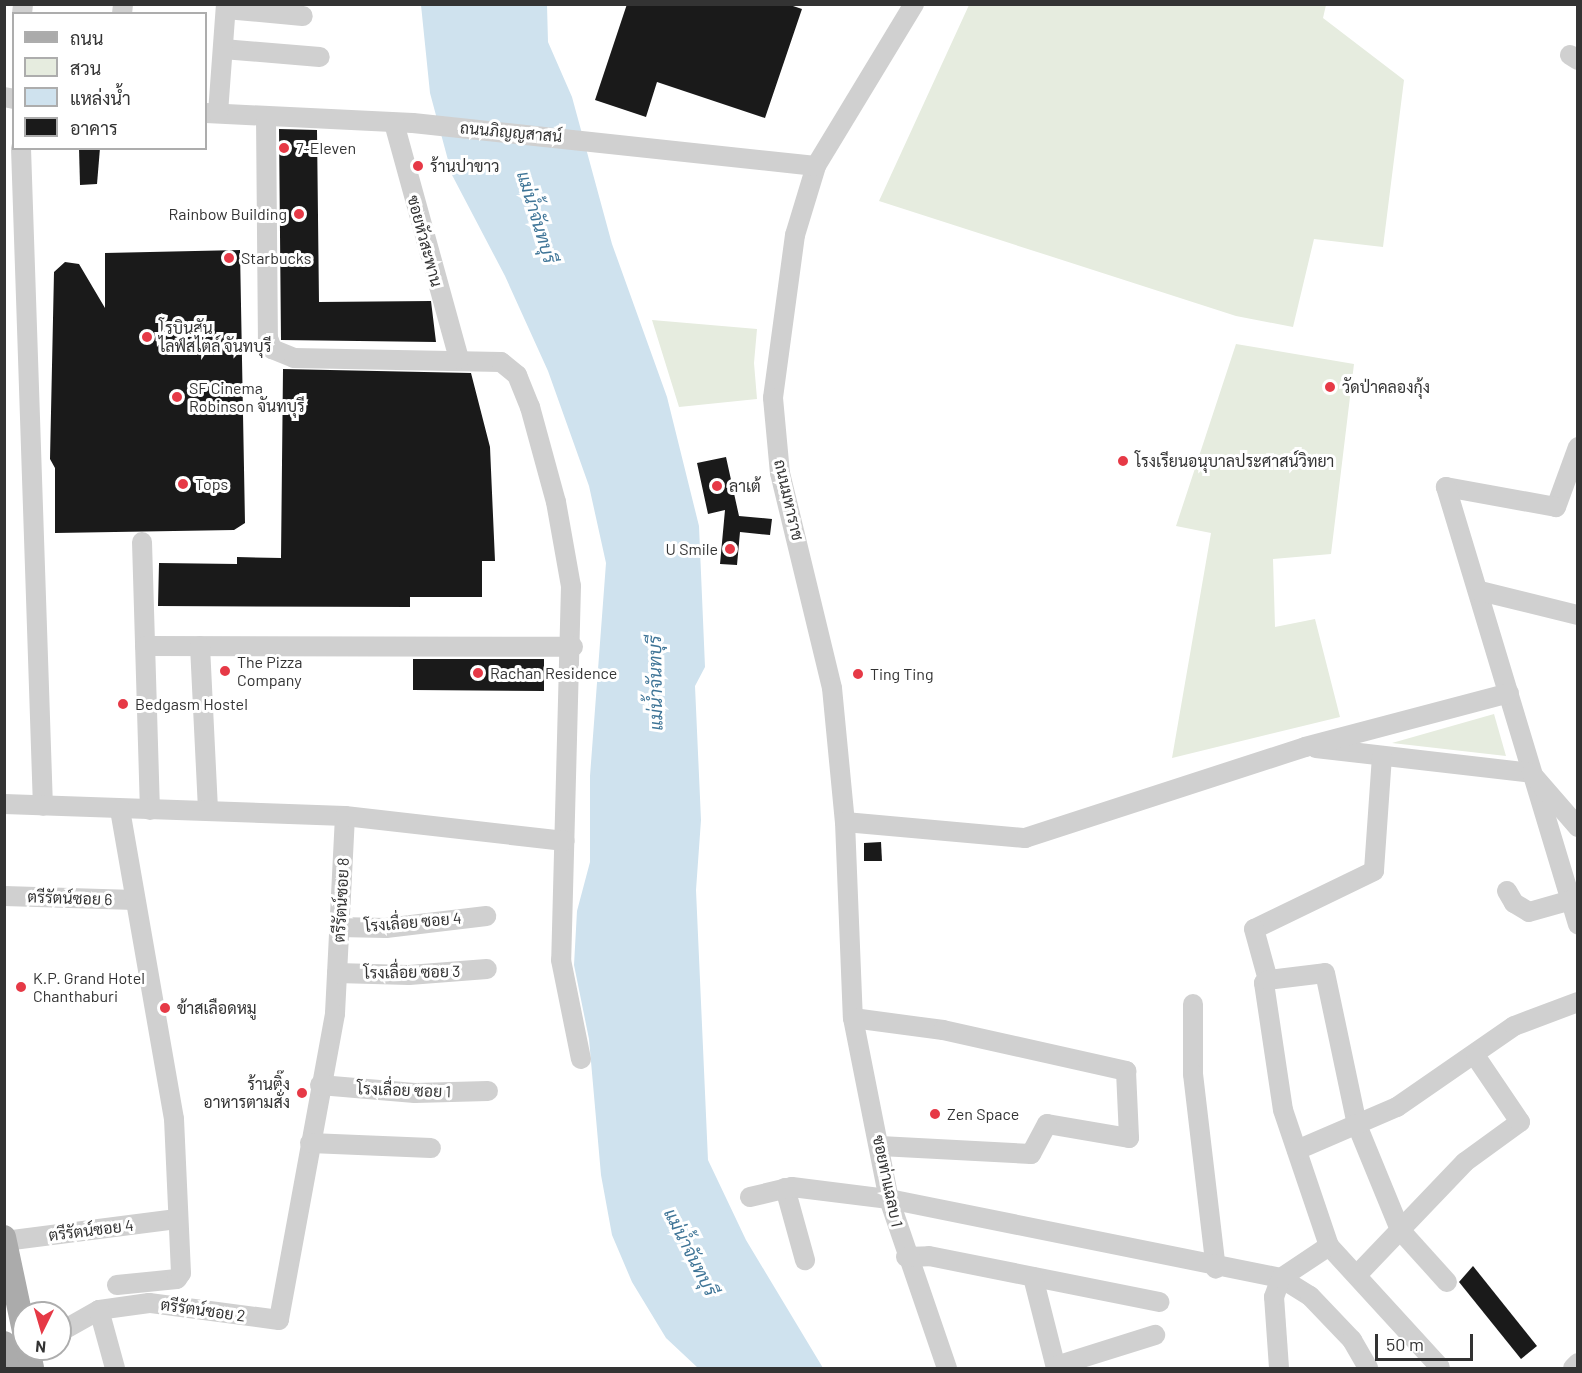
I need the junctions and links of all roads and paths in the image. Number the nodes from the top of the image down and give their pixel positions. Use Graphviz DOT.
graph roads {
  1 [pos="914,4"];
  2 [pos="226,7"];
  3 [pos="303,16"];
  4 [pos="223,49"];
  5 [pos="320,57"];
  6 [pos="212,113"];
  7 [pos="266,117"];
  8 [pos="403,123"];
  9 [pos="21,150"];
  10 [pos="816,166"];
  11 [pos="459,359"];
  12 [pos="1578,447"];
  13 [pos="1570,495"];
  14 [pos="142,542"];
  15 [pos="1480,591"];
  16 [pos="1578,615"];
  17 [pos="145,646"];
  18 [pos="200,646"];
  19 [pos="573,646"];
  20 [pos="1509,693"];
  21 [pos="1305,747"];
  22 [pos="1382,756"];
  23 [pos="1531,773"];
  24 [pos="4,804"];
  25 [pos="44,806"];
  26 [pos="120,809"];
  27 [pos="150,810"];
  28 [pos="208,811"];
  29 [pos="345,816"];
  30 [pos="845,822"];
  31 [pos="1578,827"];
  32 [pos="565,841"];
  33 [pos="1507,891"];
  34 [pos="4,896"];
  35 [pos="1574,899"];
  36 [pos="135,900"];
  37 [pos="486,916"];
  38 [pos="1578,924"];
  39 [pos="339,927"];
  40 [pos="487,969"];
  41 [pos="337,973"];
  42 [pos="1268,980"];
  43 [pos="849,988"];
  44 [pos="1578,1002"];
  45 [pos="1193,1004"];
  46 [pos="853,1018"];
  47 [pos="1476,1057"];
  48 [pos="581,1059"];
  49 [pos="320,1086"];
  50 [pos="488,1091"];
  51 [pos="1356,1125"];
  52 [pos="310,1143"];
  53 [pos="880,1146"];
  54 [pos="431,1149"];
  55 [pos="1297,1150"];
  56 [pos="785,1188"];
  57 [pos="750,1197"];
  58 [pos="889,1199"];
  59 [pos="177,1219"];
  60 [pos="1400,1230"];
  61 [pos="5,1239"];
  62 [pos="1329,1246"];
  63 [pos="906,1257"];
  64 [pos="806,1260"];
  65 [pos="1216,1269"];
  66 [pos="1357,1275"];
  67 [pos="1033,1277"];
  68 [pos="1281,1278"];
  69 [pos="1447,1282"];
  70 [pos="117,1286"];
  71 [pos="18,1301"];
  72 [pos="1159,1302"];
  73 [pos="99,1310"];
  74 [pos="279,1320"];
  75 [pos="72,1325"];
  76 [pos="1155,1335"];
  77 [pos="4,1343"];
  78 [pos="1578,1363"];
  79 [pos="1056,1367"];
  80 [pos="1440,1367"];
  81 [pos="10,1368"];
  82 [pos="114,1368"];
  83 [pos="947,1368"];
  84 [pos="1279,1368"];
  85 [pos="1368,1368"];
  86 [pos="1573,1368"];
  1 -- 10 [label="street, ถนนมหาราช"];
  2 -- 3 [label="street"];
  2 -- 4 [label="street"];
  4 -- 5 [label="street"];
  4 -- 6 [label="street"];
  6 -- 7 [label="street, ถนนภิญญสาสน์"];
  7 -- 8 [label="street, ถนนภิญญสาสน์"];
  7 -- 11 [label="street"];
  8 -- 10 [label="street, ถนนภิญญสาสน์"];
  8 -- 11 [label="street, ซอยหัวสะพาน"];
  9 -- 25 [label="street"];
  10 -- 30 [label="street, ถนนมหาราช"];
  11 -- 19 [label="street"];
  12 -- 13 [label="street"];
  13 -- 15 [label="street"];
  14 -- 17 [label="street"];
  15 -- 16 [label="street"];
  15 -- 20 [label="street"];
  17 -- 18 [label="street"];
  17 -- 27 [label="street"];
  18 -- 19 [label="street"];
  18 -- 28 [label="street"];
  19 -- 32 [label="street"];
  20 -- 21 [label="street"];
  20 -- 23 [label="street"];
  21 -- 22 [label="street"];
  21 -- 30 [label="street"];
  22 -- 23 [label="street"];
  22 -- 42 [label="street"];
  23 -- 31 [label="street"];
  23 -- 35 [label="street"];
  24 -- 25 [label="street"];
  25 -- 26 [label="street"];
  26 -- 27 [label="street"];
  26 -- 36 [label="street"];
  27 -- 28 [label="street"];
  28 -- 29 [label="street"];
  29 -- 32 [label="street"];
  29 -- 39 [label="street, ตรีรัตน์ซอย 8"];
  30 -- 43 [label="street, ถนนมหาราช"];
  32 -- 48 [label="street"];
  33 -- 35 [label="street"];
  34 -- 36 [label="street, ตรีรัตน์ซอย 6"];
  35 -- 38 [label="street"];
  36 -- 59 [label="street"];
  37 -- 39 [label="street, โรงเลื่อย ซอย 4"];
  39 -- 41 [label="street, ตรีรัตน์ซอย 8"];
  40 -- 41 [label="street, โรงเลื่อย ซอย 3"];
  41 -- 49 [label="street, ตรีรัตน์ซอย 8"];
  42 -- 51 [label="street"];
  42 -- 55 [label="street"];
  43 -- 46 [label="street, ซอยท่าแฉลบ 1"];
  44 -- 47 [label="street"];
  45 -- 65 [label="street"];
  46 -- 53 [label="street, ซอยท่าแฉลบ 1"];
  46 -- 53 [label="street"];
  47 -- 51 [label="street"];
  47 -- 60 [label="street"];
  49 -- 50 [label="street, โรงเลื่อย ซอย 1"];
  49 -- 52 [label="street, ตรีรัตน์ซอย 8"];
  51 -- 55 [label="street"];
  51 -- 60 [label="street"];
  52 -- 54 [label="street"];
  52 -- 74 [label="street, ตรีรัตน์ซอย 8"];
  53 -- 58 [label="street, ซอยท่าแฉลบ 1"];
  55 -- 62 [label="street"];
  56 -- 57 [label="street"];
  56 -- 58 [label="street"];
  56 -- 64 [label="street"];
  58 -- 63 [label="street, ซอยท่าแฉลบ 1"];
  58 -- 65 [label="street"];
  59 -- 61 [label="street, ตรีรัตน์ซอย 4"];
  59 -- 70 [label="street"];
  60 -- 66 [label="street"];
  60 -- 69 [label="street"];
  61 -- 71 [label="main road"];
  62 -- 66 [label="street"];
  62 -- 68 [label="street"];
  63 -- 67 [label="street"];
  63 -- 83 [label="street, ซอยท่าแฉลบ 1"];
  65 -- 68 [label="street"];
  66 -- 80 [label="street"];
  67 -- 72 [label="street"];
  67 -- 79 [label="street"];
  68 -- 84 [label="street"];
  68 -- 85 [label="street"];
  73 -- 74 [label="street, ตรีรัตน์ซอย 2"];
  73 -- 75 [label="street, ตรีรัตน์ซอย 2"];
  73 -- 82 [label="street"];
  76 -- 79 [label="street"];
  77 -- 81 [label="main road"];
  78 -- 86 [label="street"];
}
